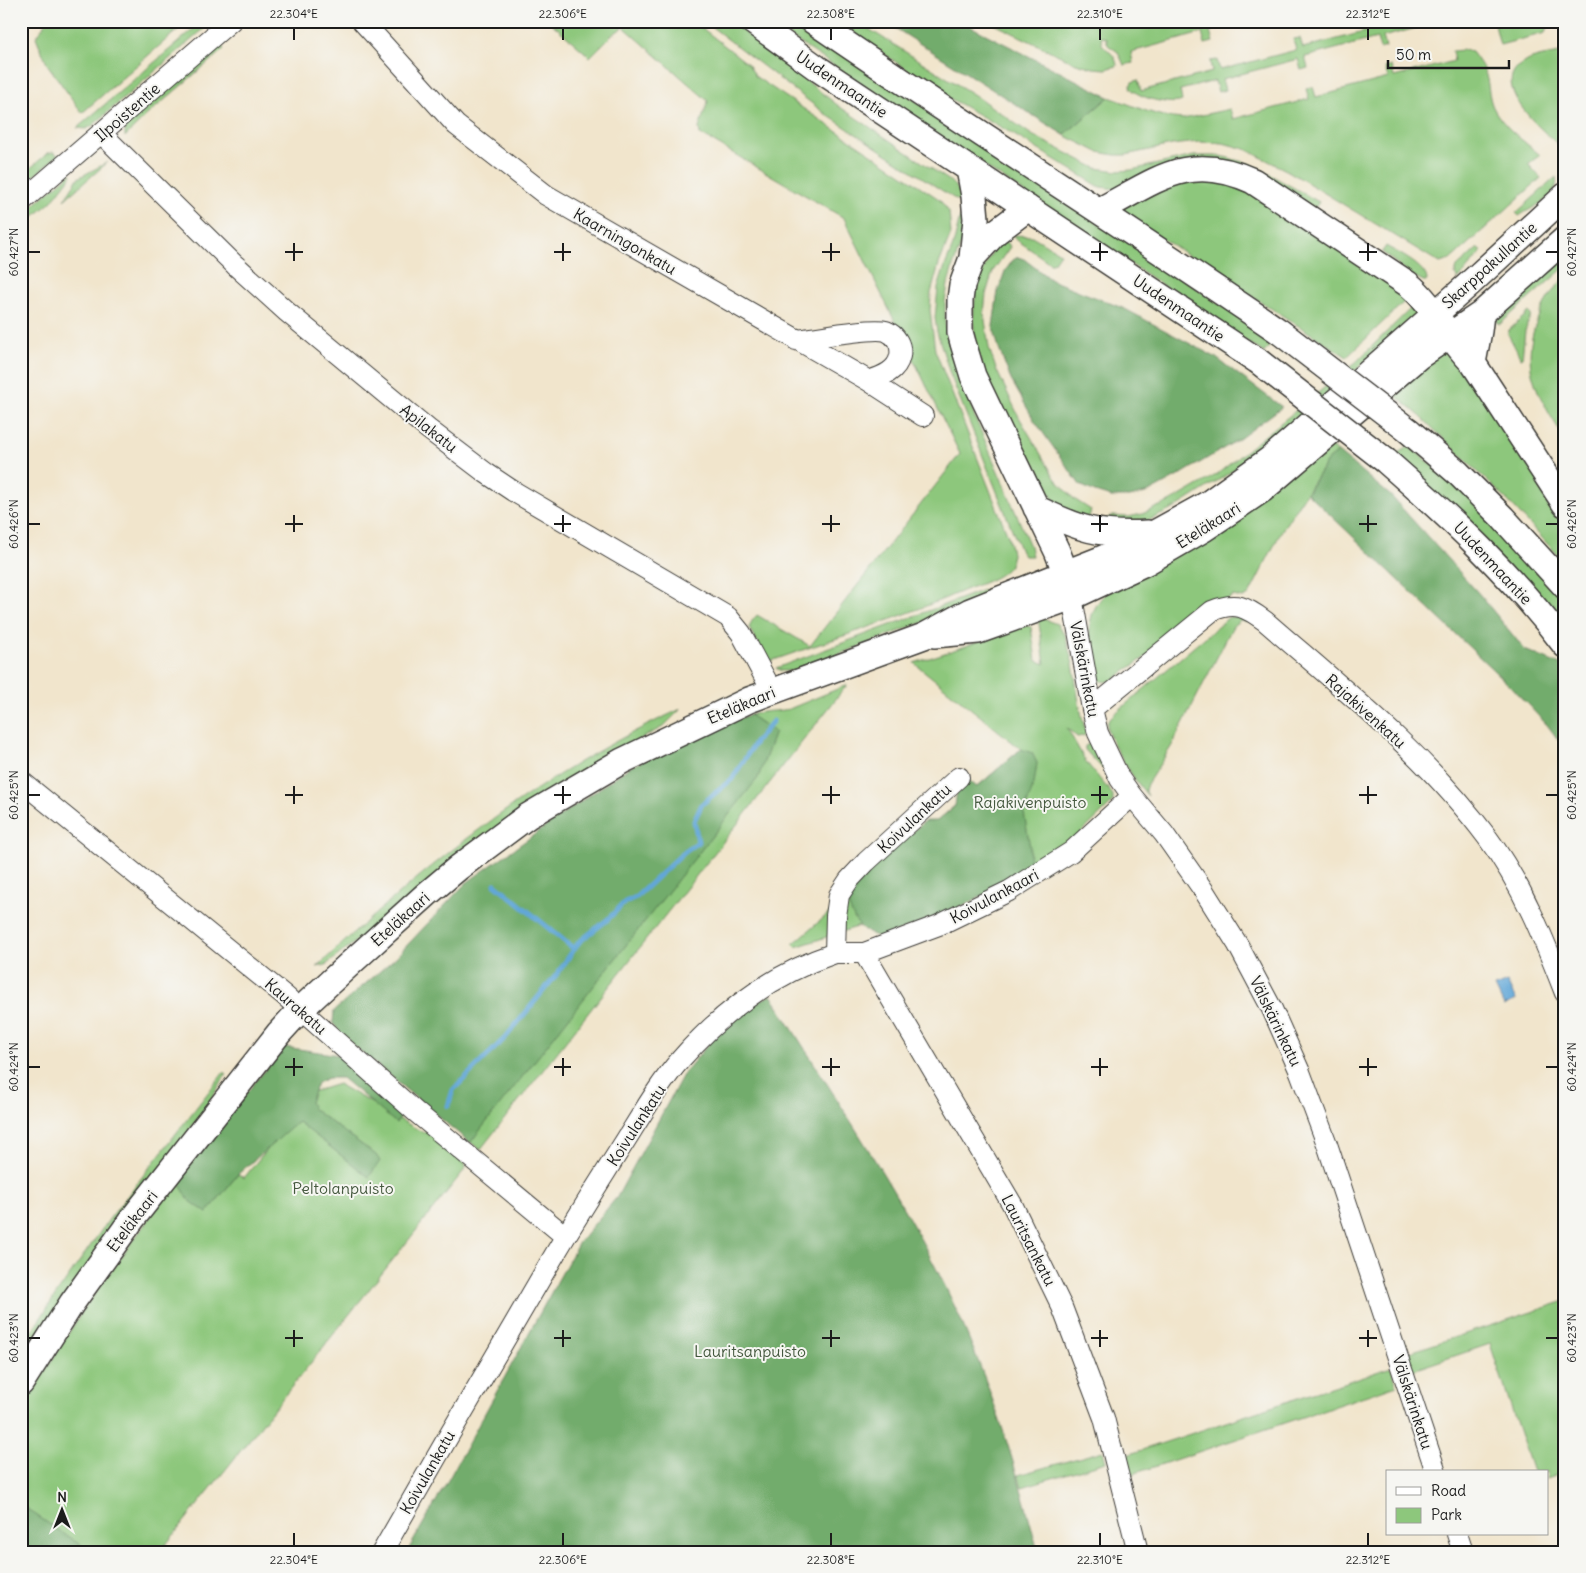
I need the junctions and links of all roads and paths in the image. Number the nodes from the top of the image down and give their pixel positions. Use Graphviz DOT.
graph roads {
  1 [pos="231,21"];
  2 [pos="362,21"];
  3 [pos="752,21"];
  4 [pos="813,21"];
  5 [pos="102,134"];
  6 [pos="969,169"];
  7 [pos="1565,196"];
  8 [pos="21,202"];
  9 [pos="1028,208"];
  10 [pos="1100,210"];
  11 [pos="1565,239"];
  12 [pos="972,258"];
  13 [pos="1435,314"];
  14 [pos="1481,314"];
  15 [pos="1450,334"];
  16 [pos="796,340"];
  17 [pos="1473,363"];
  18 [pos="869,381"];
  19 [pos="923,416"];
  20 [pos="1565,504"];
  21 [pos="1036,508"];
  22 [pos="1158,532"];
  23 [pos="1069,585"];
  24 [pos="1565,586"];
  25 [pos="1565,645"];
  26 [pos="772,691"];
  27 [pos="1092,709"];
  28 [pos="959,777"];
  29 [pos="21,781"];
  30 [pos="1132,796"];
  31 [pos="835,953"];
  32 [pos="864,953"];
  33 [pos="1565,992"];
  34 [pos="301,1010"];
  35 [pos="565,1236"];
  36 [pos="21,1383"];
  37 [pos="1435,1470"];
  38 [pos="1458,1536"];
  39 [pos="382,1552"];
  40 [pos="1138,1552"];
  41 [pos="1463,1552"];
  1 -- 5 [label="street, Ilpoistentie"];
  2 -- 16 [label="street, Kaarningonkatu"];
  3 -- 6 [label="main road, Uudenmaantie"];
  4 -- 10 [label="main road"];
  5 -- 8 [label="street, Ilpoistentie"];
  5 -- 26 [label="street, Apilakatu"];
  6 -- 9 [label="main road, Uudenmaantie"];
  6 -- 12 [label="main road"];
  7 -- 13 [label="main road, Skarppakullantie"];
  9 -- 12 [label="main road"];
  9 -- 25 [label="main road, Uudenmaantie, bridge"];
  10 -- 13 [label="main road"];
  10 -- 24 [label="main road, bridge"];
  11 -- 14 [label="main road, Skarppakullantie"];
  12 -- 21 [label="main road"];
  13 -- 15 [label="main road"];
  13 -- 22 [label="main road, Eteläkaari"];
  14 -- 15 [label="main road, Skarppakullantie"];
  14 -- 17 [label="main road"];
  15 -- 17 [label="main road"];
  15 -- 23 [label="main road, Eteläkaari"];
  16 -- 18 [label="street, Kaarningonkatu"];
  16 -- 18 [label="street"];
  17 -- 20 [label="main road"];
  18 -- 19 [label="street, Kaarningonkatu"];
  21 -- 22 [label="main road"];
  21 -- 23 [label="main road"];
  22 -- 23 [label="main road, Eteläkaari"];
  23 -- 26 [label="main road, Eteläkaari"];
  23 -- 27 [label="street, Välskärinkatu"];
  26 -- 34 [label="main road, Eteläkaari"];
  27 -- 30 [label="street, Välskärinkatu"];
  27 -- 33 [label="street, Rajakivenkatu"];
  28 -- 31 [label="street, Koivulankatu"];
  29 -- 34 [label="street, Kaurakatu"];
  30 -- 32 [label="street, Koivulankaari"];
  30 -- 37 [label="street, Välskärinkatu"];
  31 -- 32 [label="street, Koivulankaari"];
  31 -- 35 [label="street, Koivulankatu"];
  32 -- 40 [label="street, Lauritsankatu"];
  34 -- 35 [label="street, Kaurakatu"];
  34 -- 36 [label="main road, Eteläkaari"];
  35 -- 39 [label="street, Koivulankatu"];
  38 -- 41 [label="street"];
}
